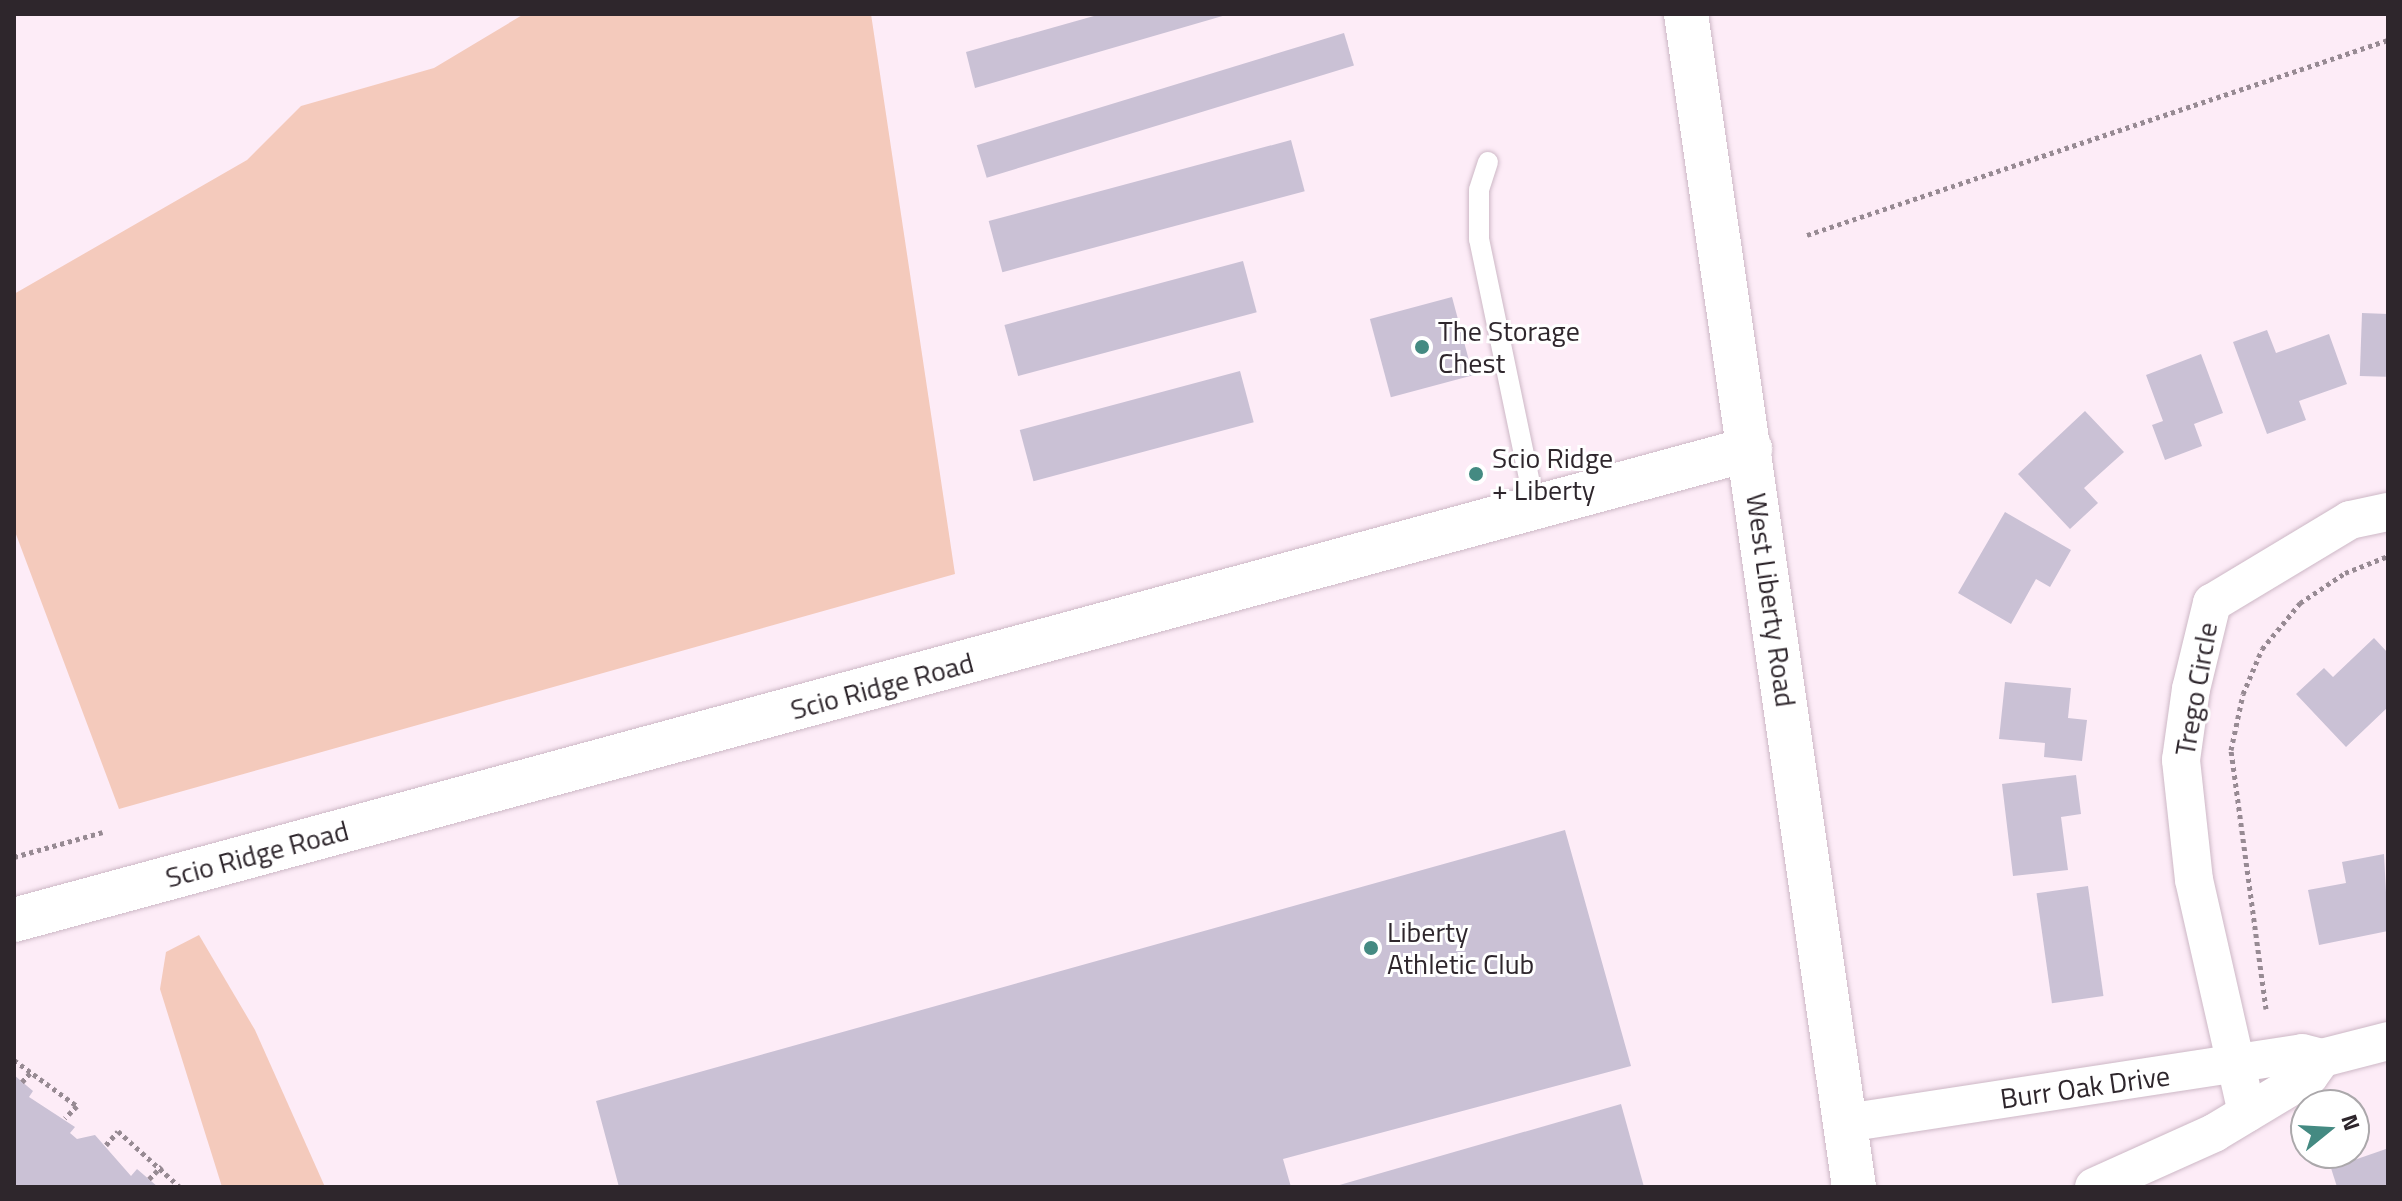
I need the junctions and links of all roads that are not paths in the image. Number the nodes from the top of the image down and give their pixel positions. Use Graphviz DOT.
graph roads {
  1 [pos="1686,14"];
  2 [pos="1488,162"];
  3 [pos="1750,449"];
  4 [pos="1535,507"];
  5 [pos="2388,512"];
  6 [pos="14,920"];
  7 [pos="2388,1041"];
  8 [pos="2322,1058"];
  9 [pos="2234,1065"];
  10 [pos="2247,1113"];
  11 [pos="1846,1123"];
  12 [pos="1854,1187"];
  13 [pos="2094,1187"];
  1 -- 3 [label="street, West Liberty Road"];
  2 -- 4 [label="lane"];
  3 -- 4 [label="street, Scio Ridge Road"];
  3 -- 11 [label="street, West Liberty Road"];
  4 -- 6 [label="street, Scio Ridge Road"];
  5 -- 9 [label="street, Trego Circle"];
  7 -- 8 [label="street, Burr Oak Drive"];
  8 -- 9 [label="street, Burr Oak Drive"];
  8 -- 10 [label="street, Burr Oak Drive"];
  9 -- 10 [label="street, Trego Circle"];
  9 -- 11 [label="street, Burr Oak Drive"];
  10 -- 13 [label="street, Burr Oak Drive"];
  11 -- 12 [label="street, West Liberty Road"];
}
